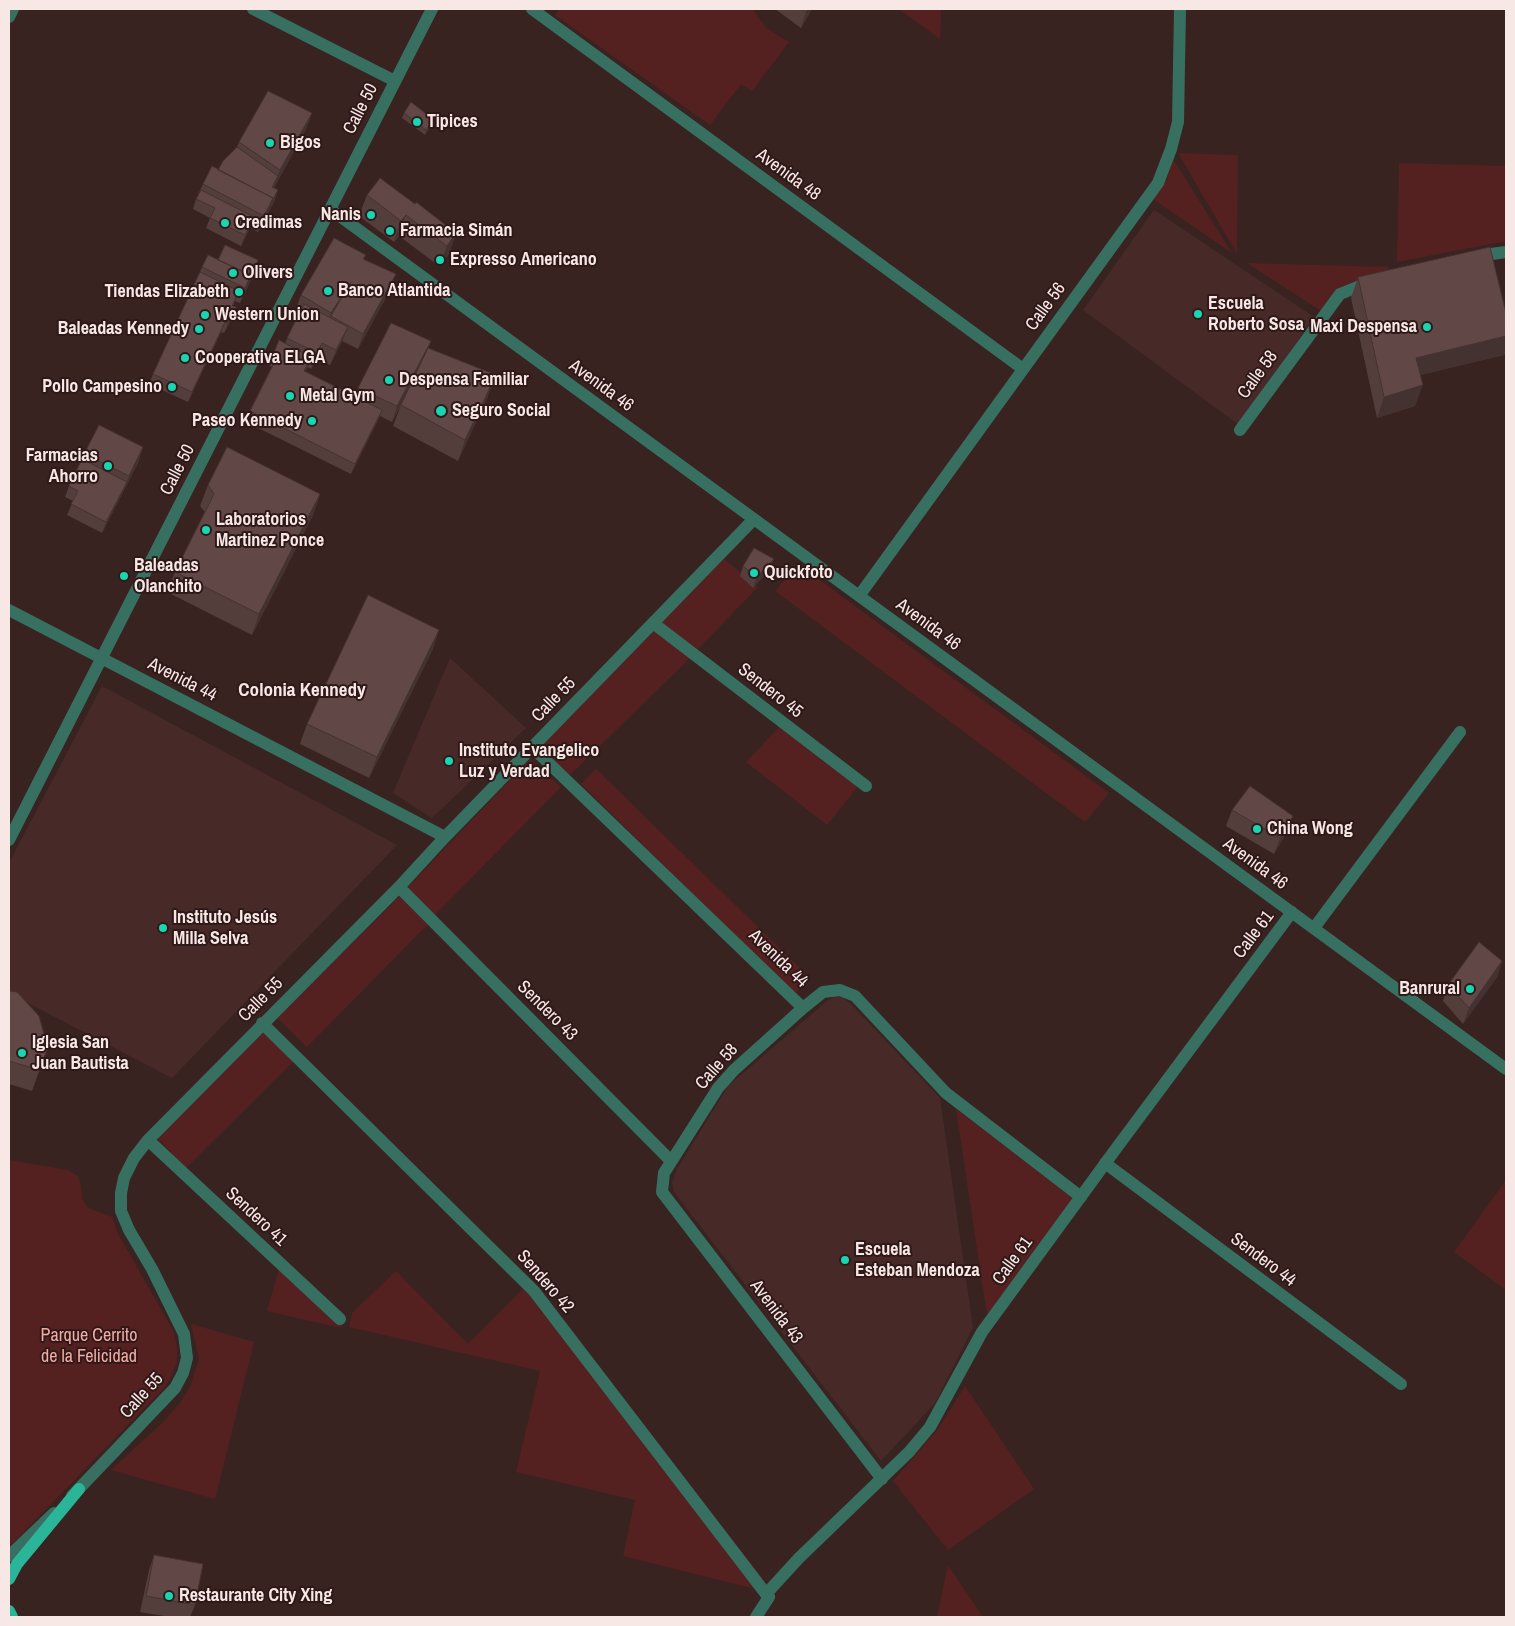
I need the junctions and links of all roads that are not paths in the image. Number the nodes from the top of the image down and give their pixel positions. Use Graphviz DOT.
graph roads {
  1 [pos="13,9"];
  2 [pos="253,9"];
  3 [pos="432,9"];
  4 [pos="532,9"];
  5 [pos="1180,9"];
  6 [pos="9,17"];
  7 [pos="395,81"];
  8 [pos="330,209"];
  9 [pos="1506,252"];
  10 [pos="1462,258"];
  11 [pos="1383,278"];
  12 [pos="1023,369"];
  13 [pos="1240,430"];
  14 [pos="754,519"];
  15 [pos="859,596"];
  16 [pos="9,610"];
  17 [pos="653,623"];
  18 [pos="101,658"];
  19 [pos="1460,732"];
  20 [pos="532,748"];
  21 [pos="866,786"];
  22 [pos="445,837"];
  23 [pos="9,840"];
  24 [pos="398,887"];
  25 [pos="1292,912"];
  26 [pos="1314,928"];
  27 [pos="803,1008"];
  28 [pos="262,1023"];
  29 [pos="1506,1069"];
  30 [pos="148,1140"];
  31 [pos="671,1161"];
  32 [pos="1105,1163"];
  33 [pos="1081,1197"];
  34 [pos="340,1319"];
  35 [pos="1401,1384"];
  36 [pos="882,1479"];
  37 [pos="79,1489"];
  38 [pos="9,1556"];
  39 [pos="9,1579"];
  40 [pos="766,1594"];
  41 [pos="9,1611"];
  42 [pos="12,1617"];
  43 [pos="756,1617"];
  1 -- 6 [label="street"];
  2 -- 7 [label="street"];
  3 -- 7 [label="street, Calle 50"];
  4 -- 12 [label="street, Avenida 48"];
  5 -- 12 [label="street, Calle 56"];
  7 -- 8 [label="street, Calle 50"];
  8 -- 14 [label="street, Avenida 46"];
  8 -- 18 [label="street, Calle 50"];
  9 -- 10 [label="street"];
  11 -- 13 [label="street, Calle 58"];
  12 -- 15 [label="street, Calle 56"];
  14 -- 15 [label="street, Avenida 46"];
  14 -- 17 [label="street, Calle 55"];
  15 -- 25 [label="street, Avenida 46"];
  16 -- 18 [label="street, Avenida 44"];
  17 -- 20 [label="street, Calle 55"];
  17 -- 21 [label="street, Sendero 45"];
  18 -- 22 [label="street, Avenida 44"];
  18 -- 23 [label="street, Calle 50"];
  19 -- 26 [label="street"];
  20 -- 22 [label="street, Calle 55"];
  20 -- 27 [label="street, Avenida 44"];
  22 -- 24 [label="street, Calle 55"];
  24 -- 28 [label="street, Calle 55"];
  24 -- 31 [label="street, Sendero 43"];
  25 -- 26 [label="street, Avenida 46"];
  25 -- 32 [label="street, Calle 61"];
  26 -- 29 [label="street, Avenida 46"];
  27 -- 31 [label="street, Calle 58"];
  27 -- 33 [label="street, Avenida 44"];
  28 -- 30 [label="street, Calle 55"];
  28 -- 40 [label="street, Sendero 42"];
  30 -- 34 [label="street, Sendero 41"];
  30 -- 37 [label="street, Calle 55"];
  31 -- 36 [label="street, Avenida 43"];
  32 -- 33 [label="street, Calle 61"];
  32 -- 35 [label="street, Sendero 44"];
  33 -- 36 [label="street, Calle 61"];
  36 -- 40 [label="street, Calle 61"];
  37 -- 38 [label="street, Calle 55"];
  37 -- 39 [label="main road"];
  40 -- 43 [label="street, Calle 61"];
  41 -- 42 [label="main road"];
}
